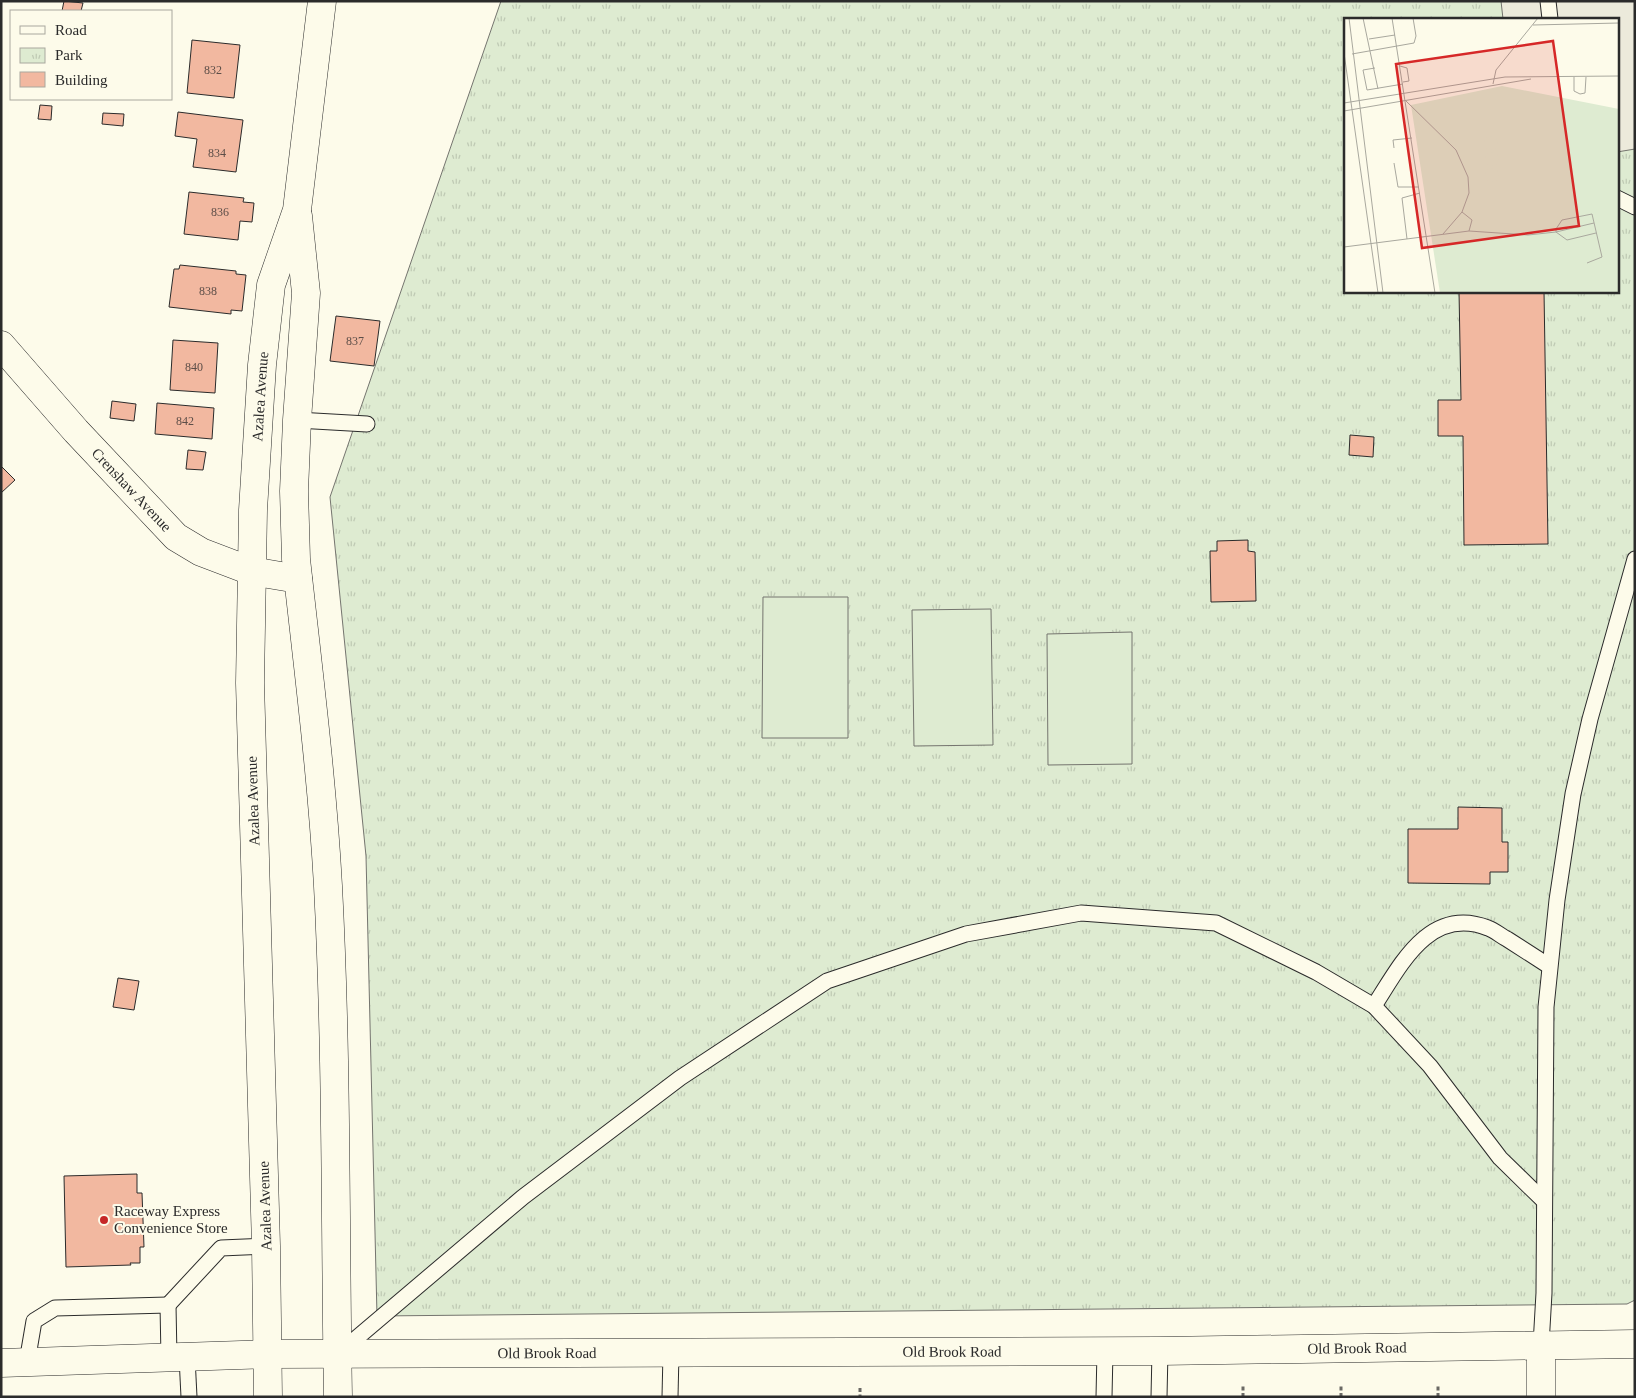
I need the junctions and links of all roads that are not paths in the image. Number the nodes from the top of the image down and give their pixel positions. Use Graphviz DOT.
graph roads {
  1 [pos="322,1"];
  2 [pos="1548,1"];
  3 [pos="1550,18"];
  4 [pos="1618,198"];
  5 [pos="1635,207"];
  6 [pos="297,210"];
  7 [pos="1,345"];
  8 [pos="297,420"];
  9 [pos="367,424"];
  10 [pos="1635,559"];
  11 [pos="251,571"];
  12 [pos="298,578"];
  13 [pos="1549,966"];
  14 [pos="1374,1006"];
  15 [pos="1543,1200"];
  16 [pos="266,1246"];
  17 [pos="168,1305"];
  18 [pos="1635,1344"];
  19 [pos="1542,1345"];
  20 [pos="1160,1350"];
  21 [pos="1105,1351"];
  22 [pos="671,1353"];
  23 [pos="268,1354"];
  24 [pos="337,1354"];
  25 [pos="178,1357"];
  26 [pos="14,1363"];
  27 [pos="189,1397"];
  28 [pos="268,1397"];
  29 [pos="338,1397"];
  30 [pos="670,1397"];
  31 [pos="1104,1397"];
  32 [pos="1158,1397"];
  33 [pos="1541,1397"];
  1 -- 6 [label="main road, Azalea Avenue"];
  2 -- 3 [label="lane"];
  4 -- 5 [label="lane"];
  6 -- 8 [label="main road, Azalea Avenue"];
  6 -- 11 [label="main road, Azalea Avenue"];
  7 -- 11 [label="main road, Crenshaw Avenue"];
  8 -- 9 [label="lane"];
  8 -- 12 [label="main road, Azalea Avenue"];
  10 -- 13 [label="lane"];
  11 -- 12 [label="main road, Crenshaw Avenue"];
  11 -- 16 [label="main road, Azalea Avenue"];
  12 -- 24 [label="main road, Azalea Avenue"];
  13 -- 14 [label="lane"];
  13 -- 15 [label="lane"];
  14 -- 15 [label="lane"];
  14 -- 24 [label="lane"];
  15 -- 19 [label="lane"];
  16 -- 17 [label="lane"];
  16 -- 23 [label="main road, Azalea Avenue"];
  17 -- 25 [label="lane"];
  17 -- 26 [label="lane"];
  18 -- 19 [label="main road, Old Brook Road"];
  19 -- 20 [label="main road, Old Brook Road"];
  19 -- 33 [label="main road"];
  20 -- 21 [label="main road, Old Brook Road"];
  20 -- 32 [label="lane"];
  21 -- 22 [label="main road, Old Brook Road"];
  21 -- 31 [label="lane"];
  22 -- 24 [label="main road, Old Brook Road"];
  22 -- 30 [label="lane"];
  23 -- 24 [label="main road, Old Brook Road"];
  23 -- 25 [label="main road, Old Brook Road"];
  23 -- 28 [label="main road, Azalea Avenue"];
  24 -- 29 [label="main road, Azalea Avenue"];
  25 -- 26 [label="main road, Old Brook Road"];
  25 -- 27 [label="lane"];
}
